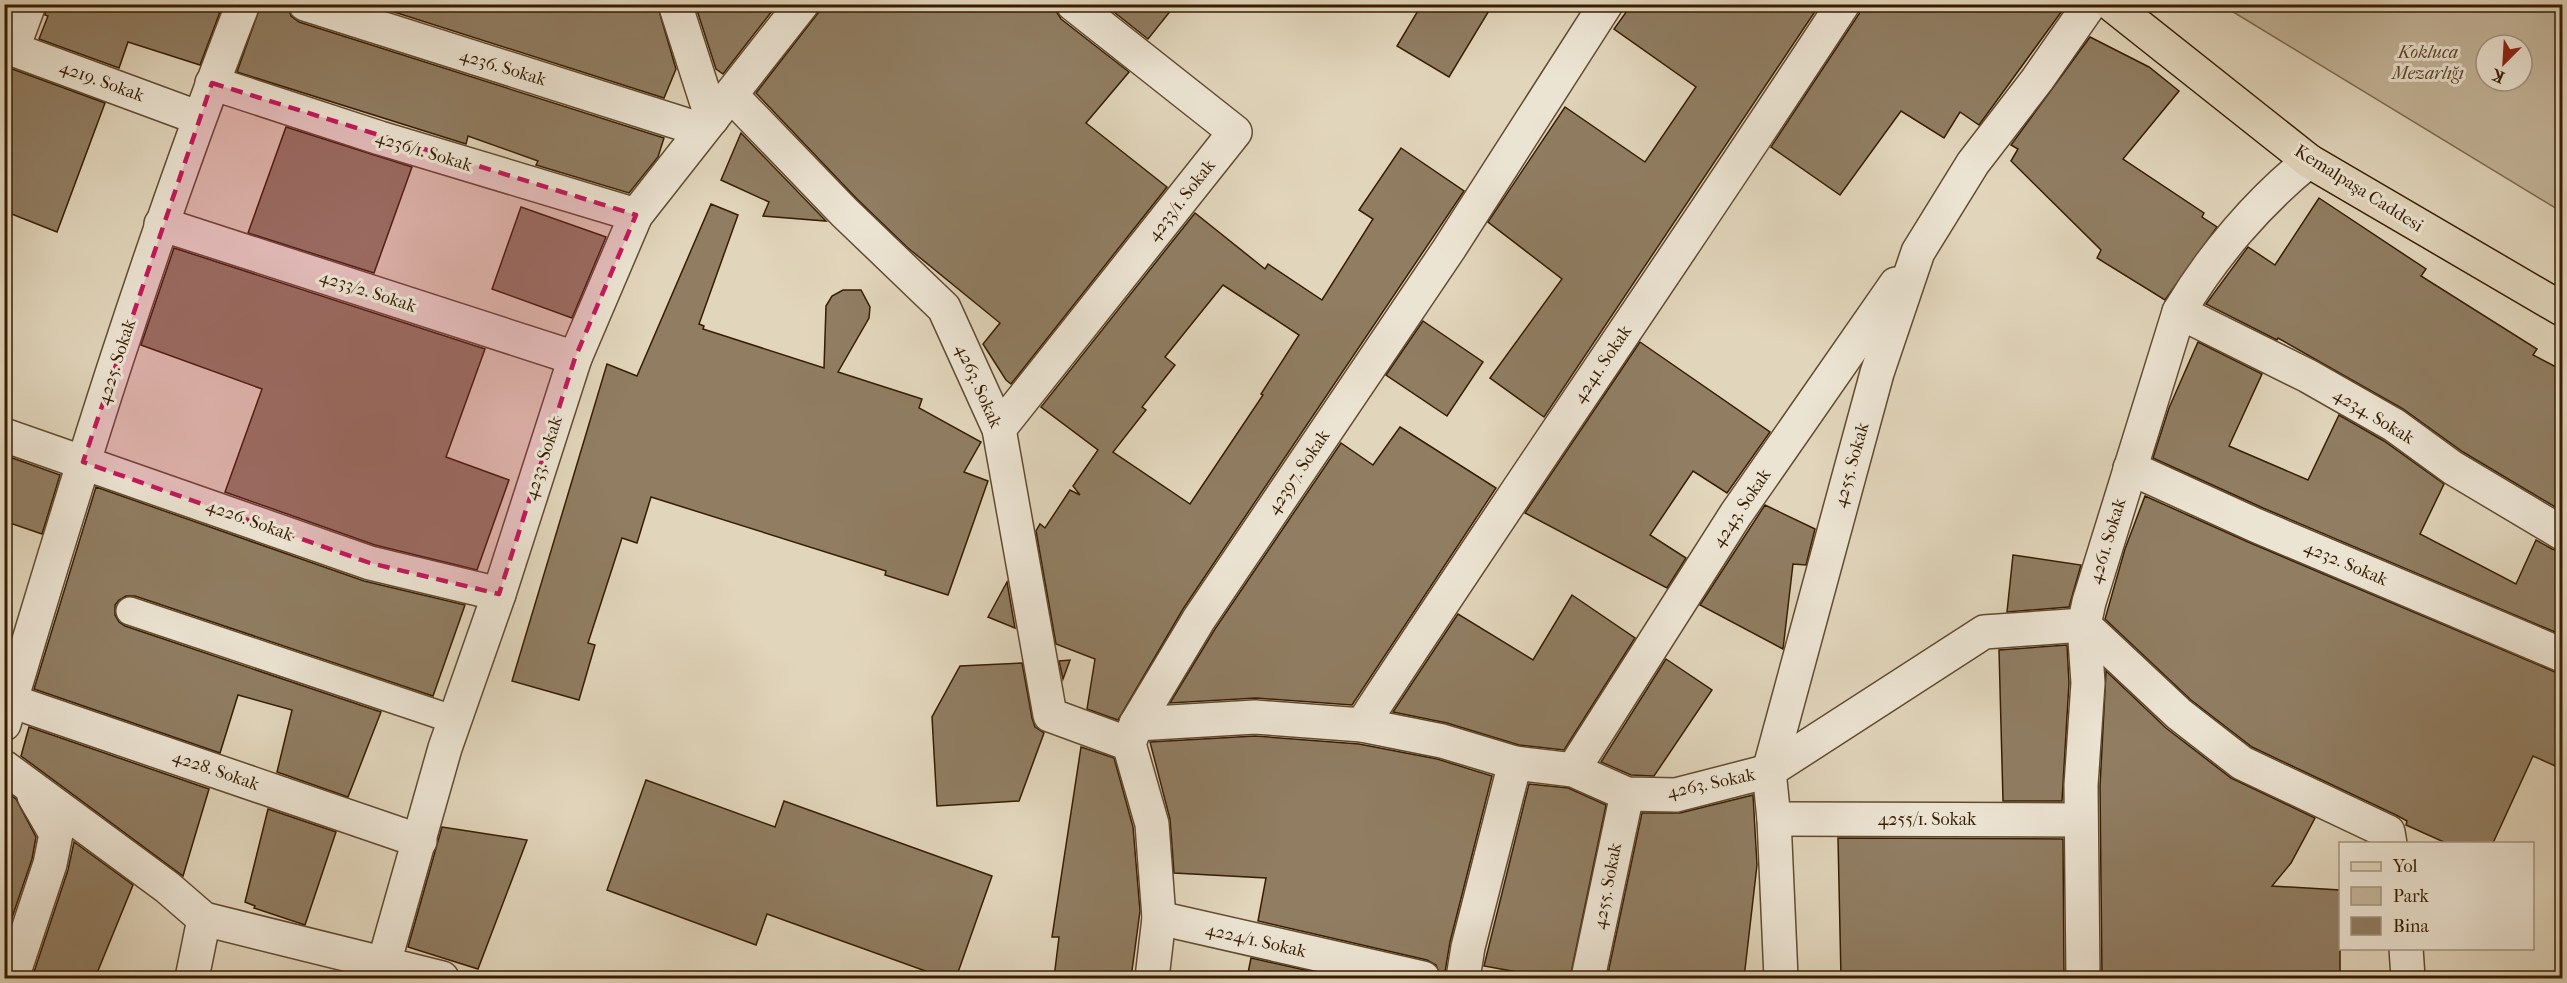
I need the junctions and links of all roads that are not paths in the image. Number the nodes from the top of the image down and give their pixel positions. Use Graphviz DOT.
graph roads {
  1 [pos="29,4"];
  2 [pos="243,4"];
  3 [pos="304,4"];
  4 [pos="675,4"];
  5 [pos="802,4"];
  6 [pos="1073,4"];
  7 [pos="1606,4"];
  8 [pos="1843,4"];
  9 [pos="2090,4"];
  10 [pos="2111,4"];
  11 [pos="9,47"];
  12 [pos="212,83"];
  13 [pos="715,115"];
  14 [pos="199,118"];
  15 [pos="2310,161"];
  16 [pos="636,215"];
  17 [pos="160,224"];
  18 [pos="1918,252"];
  19 [pos="2562,309"];
  20 [pos="2179,312"];
  21 [pos="575,358"];
  22 [pos="999,429"];
  23 [pos="4,435"];
  24 [pos="83,462"];
  25 [pos="2130,468"];
  26 [pos="2562,533"];
  27 [pos="499,594"];
  28 [pos="130,611"];
  29 [pos="2084,625"];
  30 [pos="2562,655"];
  31 [pos="8,712"];
  32 [pos="455,720"];
  33 [pos="1362,724"];
  34 [pos="1132,734"];
  35 [pos="1515,763"];
  36 [pos="1573,770"];
  37 [pos="1769,771"];
  38 [pos="17,777"];
  39 [pos="1627,794"];
  40 [pos="1774,819"];
  41 [pos="2080,820"];
  42 [pos="420,841"];
  43 [pos="2390,842"];
  44 [pos="1159,918"];
  45 [pos="204,919"];
  46 [pos="2406,950"];
  47 [pos="384,963"];
  48 [pos="12,978"];
  49 [pos="192,978"];
  50 [pos="442,978"];
  51 [pos="1152,978"];
  52 [pos="1423,978"];
  53 [pos="1463,978"];
  54 [pos="1588,978"];
  55 [pos="1781,978"];
  56 [pos="2083,978"];
  57 [pos="2408,978"];
  1 -- 11 [label="street"];
  2 -- 12 [label="street, 4225. Sokak"];
  3 -- 13 [label="street, 4236. Sokak"];
  4 -- 13 [label="street, 4263. Sokak"];
  5 -- 13 [label="street, 4233. Sokak"];
  6 -- 22 [label="street, 4233/1. Sokak"];
  7 -- 34 [label="street, 42397. Sokak"];
  8 -- 33 [label="street, 4241. Sokak"];
  9 -- 18 [label="street, 4255. Sokak"];
  10 -- 15 [label="main road, Kemalpaşa Caddesi"];
  11 -- 14 [label="street, 4219. Sokak"];
  12 -- 14 [label="street, 4225. Sokak"];
  12 -- 16 [label="street, 4236/1. Sokak"];
  13 -- 16 [label="street, 4233. Sokak"];
  13 -- 22 [label="street, 4263. Sokak"];
  14 -- 17 [label="street, 4225. Sokak"];
  15 -- 19 [label="main road, Kemalpaşa Caddesi"];
  15 -- 20 [label="street, 4261. Sokak"];
  16 -- 21 [label="street, 4233. Sokak"];
  17 -- 21 [label="street, 4233/2. Sokak"];
  17 -- 24 [label="street, 4225. Sokak"];
  18 -- 36 [label="street, 4243. Sokak"];
  18 -- 37 [label="street, 4255. Sokak"];
  20 -- 25 [label="street, 4261. Sokak"];
  20 -- 26 [label="street, 4234. Sokak"];
  21 -- 27 [label="street, 4233. Sokak"];
  22 -- 34 [label="street, 4263. Sokak"];
  23 -- 24 [label="street, 4226. Sokak"];
  24 -- 27 [label="street, 4226. Sokak"];
  24 -- 31 [label="street, 4225. Sokak"];
  25 -- 29 [label="street, 4261. Sokak"];
  25 -- 30 [label="street, 4232. Sokak"];
  27 -- 32 [label="street, 4233. Sokak"];
  28 -- 32 [label="lane"];
  29 -- 37 [label="street, 4263. Sokak"];
  29 -- 41 [label="street, 4261. Sokak"];
  29 -- 43 [label="street"];
  31 -- 42 [label="street, 4228. Sokak"];
  32 -- 42 [label="street, 4233. Sokak"];
  33 -- 34 [label="street, 4263. Sokak"];
  33 -- 35 [label="street, 4263. Sokak"];
  34 -- 44 [label="street"];
  35 -- 36 [label="street, 4263. Sokak"];
  35 -- 53 [label="street"];
  36 -- 39 [label="street, 4263. Sokak"];
  37 -- 39 [label="street, 4263. Sokak"];
  37 -- 40 [label="street, 4255. Sokak"];
  38 -- 45 [label="street"];
  38 -- 48 [label="street"];
  39 -- 54 [label="street, 4255. Sokak"];
  40 -- 41 [label="street, 4255/1. Sokak"];
  40 -- 55 [label="street, 4255. Sokak"];
  41 -- 56 [label="street, 4261. Sokak"];
  42 -- 47 [label="street, 4233. Sokak"];
  44 -- 51 [label="street"];
  44 -- 52 [label="street, 4224/1. Sokak"];
  45 -- 47 [label="street"];
  45 -- 49 [label="street"];
  46 -- 57 [label="street"];
  47 -- 50 [label="street"];
}
